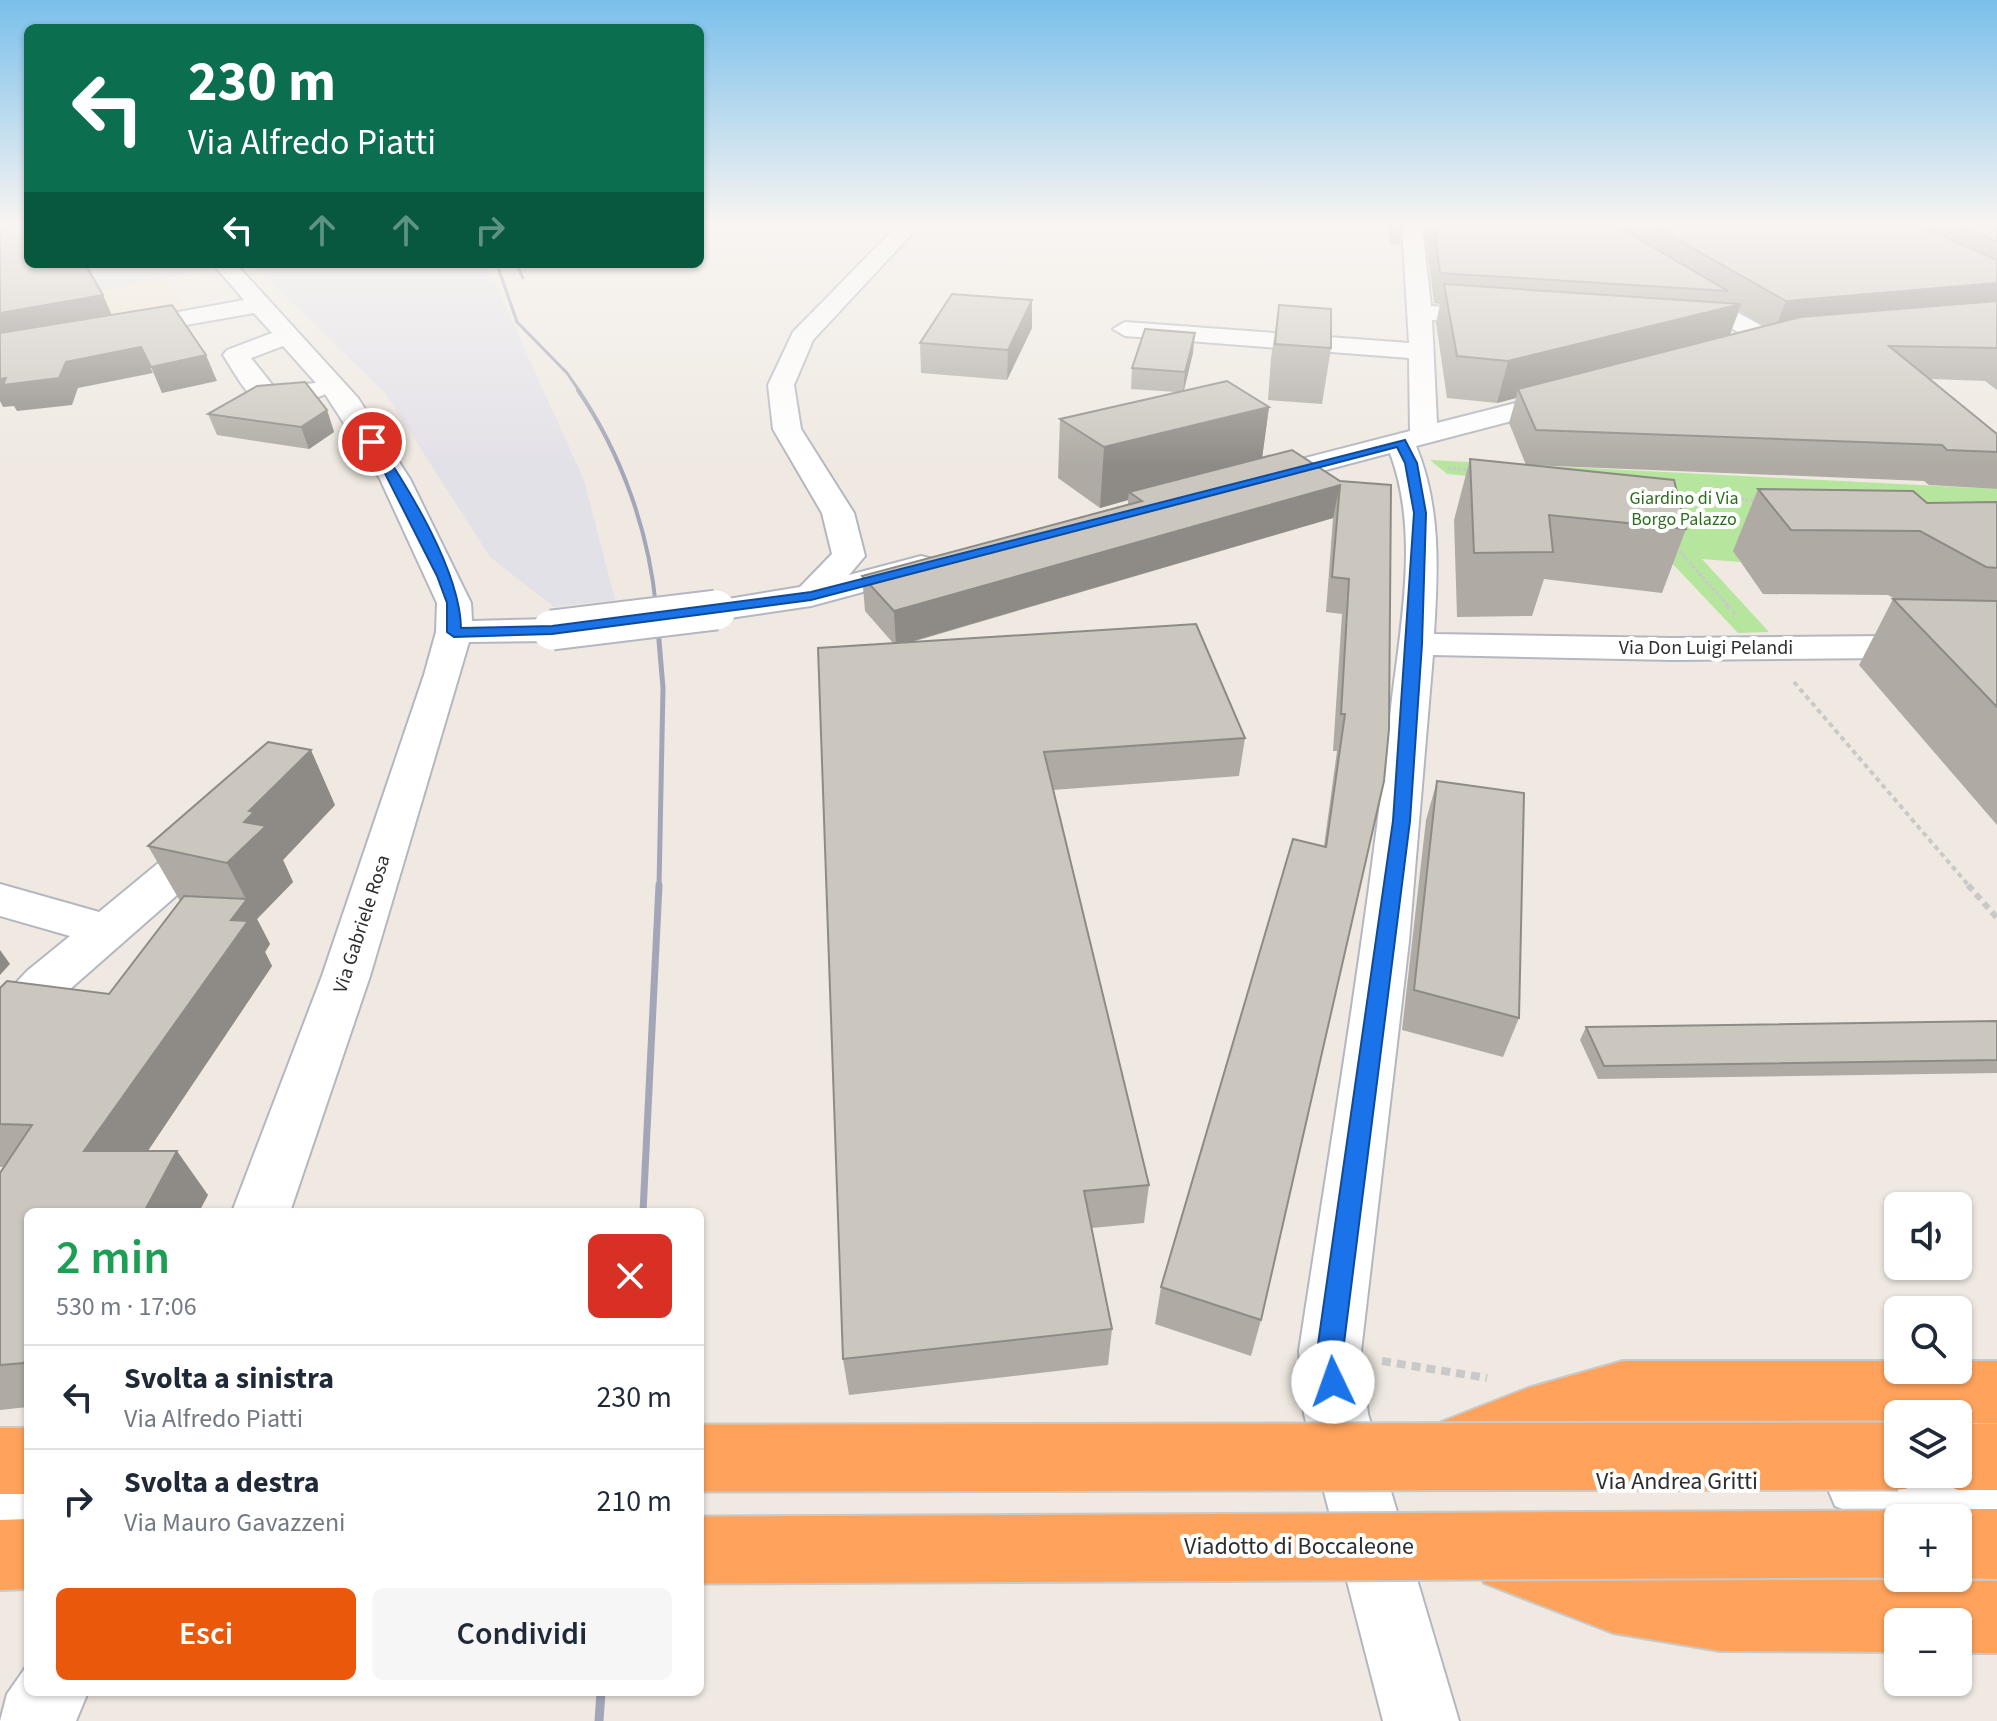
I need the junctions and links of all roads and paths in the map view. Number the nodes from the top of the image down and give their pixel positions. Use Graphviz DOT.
graph roads {
  1 [pos="256,305"];
  2 [pos="264,305"];
  3 [pos="833,305"];
  4 [pos="1419,305"];
  5 [pos="1713,305"];
  6 [pos="1420,312"];
  7 [pos="1524,319"];
  8 [pos="1125,329"];
  9 [pos="1710,331"];
  10 [pos="93,335"];
  11 [pos="288,335"];
  12 [pos="1774,337"];
  13 [pos="1421,351"];
  14 [pos="1734,353"];
  15 [pos="335,389"];
  16 [pos="1601,389"];
  17 [pos="1329,461"];
  18 [pos="1401,470"];
  19 [pos="1472,470"];
  20 [pos="1222,488"];
  21 [pos="1670,491"];
  22 [pos="1763,501"];
  23 [pos="838,513"];
  24 [pos="1674,545"];
  25 [pos="811,596"];
  26 [pos="454,632"];
  27 [pos="1415,644"];
  28 [pos="1997,646"];
  29 [pos="1766,649"];
  30 [pos="241,817"];
  31 [pos="0,900"];
  32 [pos="1997,918"];
  33 [pos="107,931"];
  34 [pos="0,1032"];
  35 [pos="262,1208"];
  36 [pos="1997,1392"];
  37 [pos="1435,1456"];
  38 [pos="1884,1456"];
  39 [pos="1972,1457"];
  40 [pos="1997,1457"];
  41 [pos="704,1458"];
  42 [pos="0,1461"];
  43 [pos="24,1461"];
  44 [pos="1997,1482"];
  45 [pos="0,1504"];
  46 [pos="24,1504"];
  47 [pos="1362,1507"];
  48 [pos="1884,1523"];
  49 [pos="1972,1523"];
  50 [pos="1997,1523"];
  51 [pos="1884,1544"];
  52 [pos="1972,1544"];
  53 [pos="1997,1544"];
  54 [pos="1473,1545"];
  55 [pos="704,1550"];
  56 [pos="24,1554"];
  57 [pos="0,1555"];
  58 [pos="1997,1617"];
  59 [pos="49,1696"];
  60 [pos="34,1721"];
  61 [pos="1421,1721"];
  1 -- 10 [label="street"];
  2 -- 11 [label="street"];
  3 -- 23 [label="street"];
  4 -- 6 [label="street"];
  5 -- 12 [label="street"];
  6 -- 7 [label="street"];
  6 -- 13 [label="street"];
  8 -- 13 [label="street"];
  9 -- 12 [label="street"];
  11 -- 15 [label="street"];
  11 -- 15 [label="street"];
  12 -- 14 [label="street"];
  13 -- 18 [label="street"];
  15 -- 26 [label="street"];
  16 -- 18 [label="street"];
  17 -- 18 [label="street"];
  17 -- 18 [label="street"];
  17 -- 20 [label="street"];
  18 -- 19 [label="path"];
  18 -- 27 [label="street"];
  21 -- 22 [label="path"];
  23 -- 25 [label="street"];
  23 -- 25 [label="street"];
  24 -- 29 [label="path"];
  25 -- 26 [label="street, bridge"];
  26 -- 35 [label="street, Via Gabriele Rosa"];
  27 -- 29 [label="street, Via Don Luigi Pelandi"];
  27 -- 47 [label="street"];
  28 -- 29 [label="street, Via Don Luigi Pelandi"];
  29 -- 32 [label="path"];
  30 -- 33 [label="street"];
  31 -- 33 [label="street"];
  33 -- 34 [label="street"];
  36 -- 37 [label="highway"];
  37 -- 38 [label="highway, bridge"];
  37 -- 41 [label="highway, bridge"];
  39 -- 40 [label="highway"];
  42 -- 43 [label="highway"];
  44 -- 47 [label="street, Via Andrea Gritti"];
  45 -- 46 [label="street"];
  47 -- 48 [label="street, Via Andrea Gritti"];
  47 -- 61 [label="street"];
  49 -- 50 [label="street"];
  51 -- 54 [label="highway, Viadotto di Boccaleone, bridge"];
  52 -- 53 [label="highway"];
  54 -- 55 [label="highway, Viadotto di Boccaleone, bridge"];
  54 -- 58 [label="highway, bridge"];
  56 -- 57 [label="highway"];
  59 -- 60 [label="street"];
}
